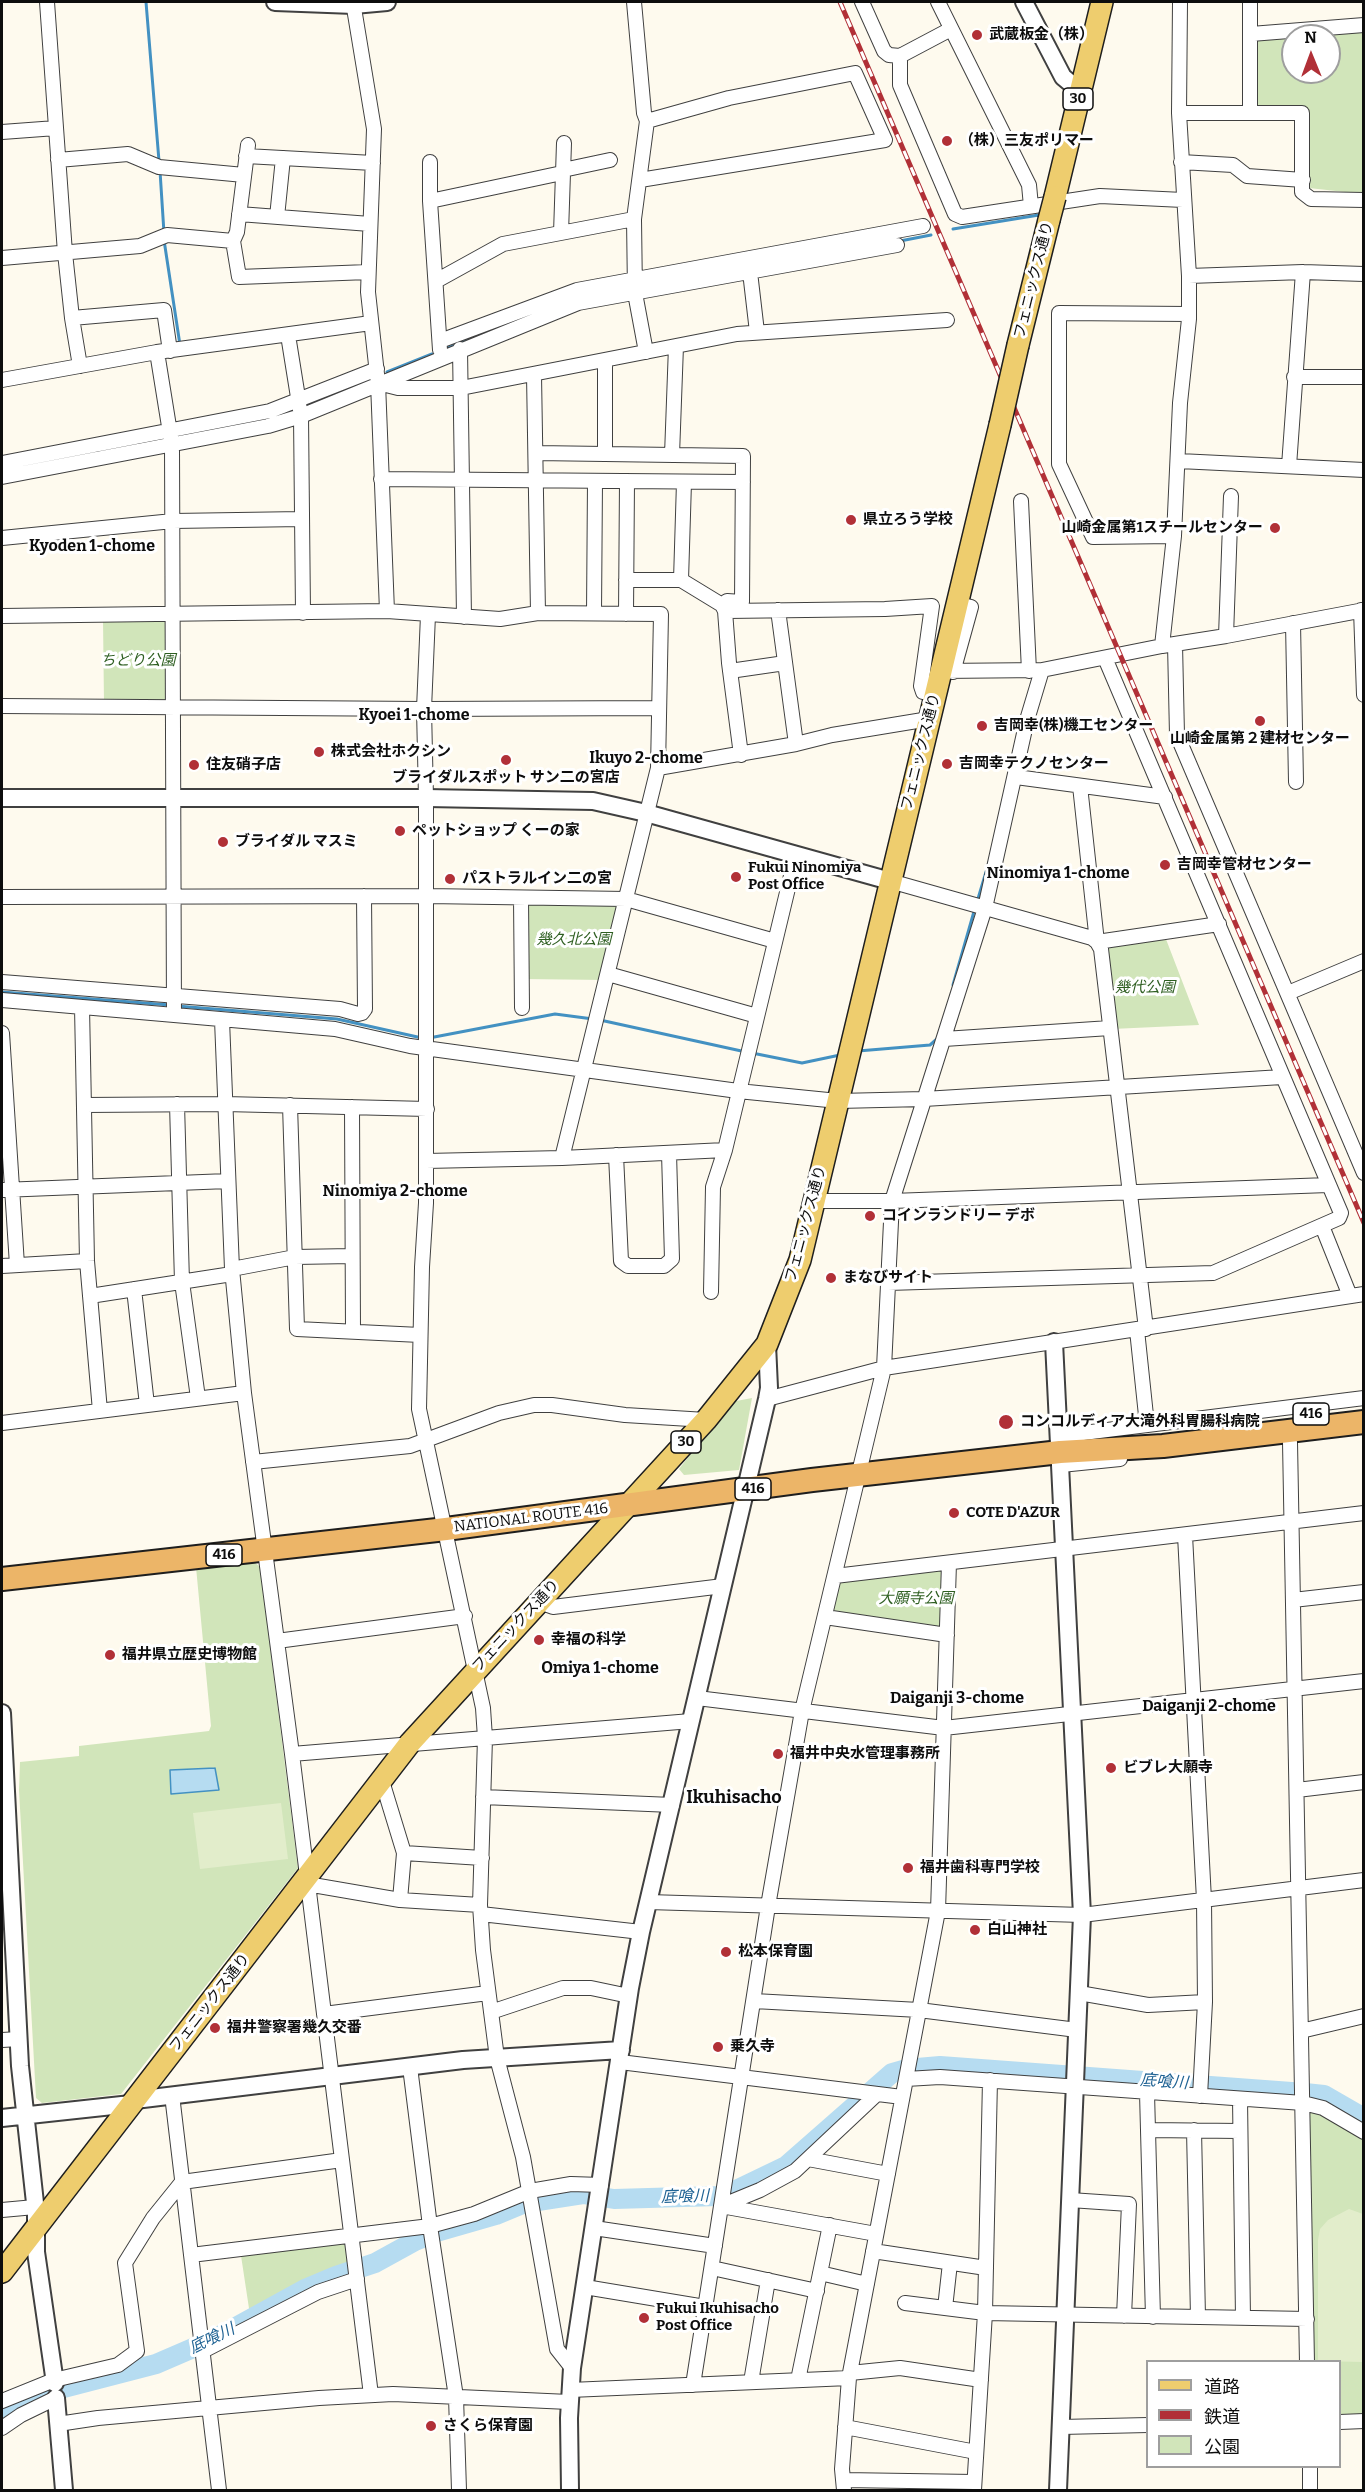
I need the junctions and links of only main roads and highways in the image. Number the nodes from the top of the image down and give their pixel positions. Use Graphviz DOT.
graph roads {
  1 [pos="1102,2"];
  2 [pos="1364,1407"];
  3 [pos="1364,1422"];
  4 [pos="1260,1427"];
  5 [pos="627,1505"];
  6 [pos="2,1580"];
  7 [pos="2,2272"];
  1 -- 5 [label="main road, フェニックス通り / 30, bridge"];
  2 -- 4 [label="highway, NATIONAL ROUTE 416 / 416"];
  3 -- 4 [label="highway, NATIONAL ROUTE 416 / 416"];
  4 -- 5 [label="highway, NATIONAL ROUTE 416 / 416"];
  5 -- 6 [label="highway, NATIONAL ROUTE 416 / 416"];
  5 -- 7 [label="main road, フェニックス通り / 30"];
}
